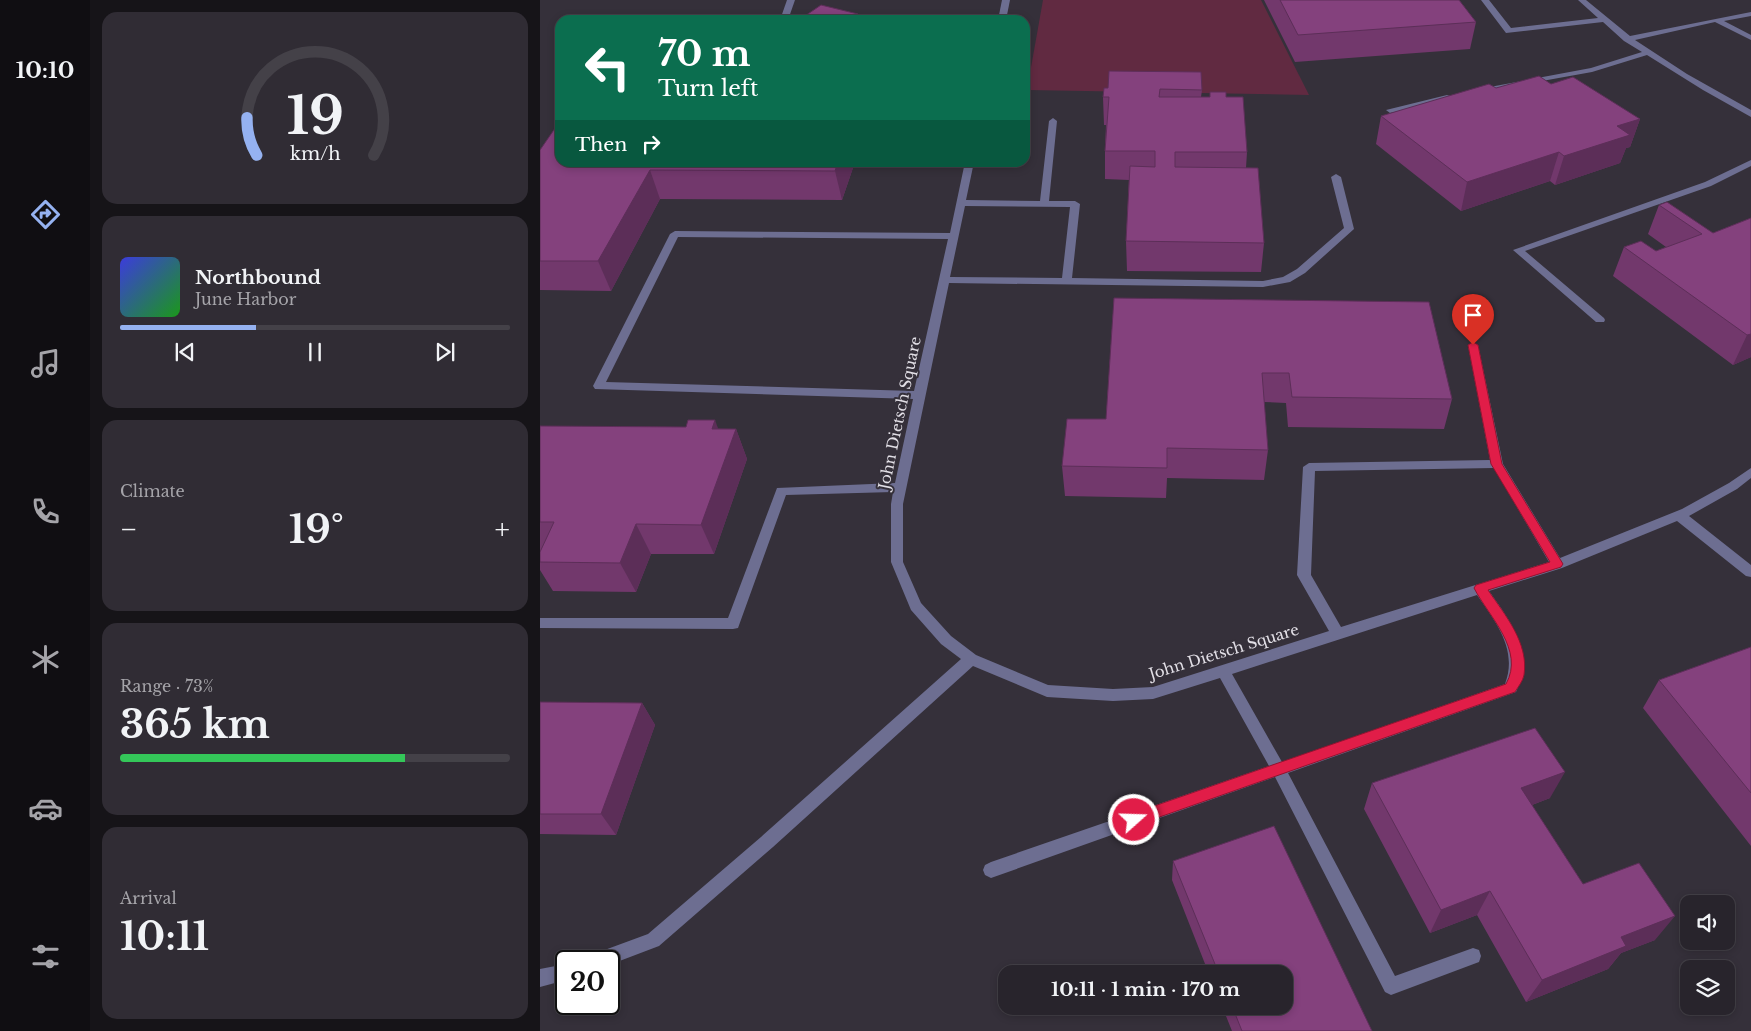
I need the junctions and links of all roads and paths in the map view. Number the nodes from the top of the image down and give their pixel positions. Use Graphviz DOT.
graph roads {
  1 [pos="792,0"];
  2 [pos="1006,0"];
  3 [pos="1485,0"];
  4 [pos="1582,0"];
  5 [pos="1751,14"];
  6 [pos="786,15"];
  7 [pos="1003,15"];
  8 [pos="1603,20"];
  9 [pos="1716,20"];
  10 [pos="1751,38"];
  11 [pos="1627,39"];
  12 [pos="1647,53"];
  13 [pos="1473,92"];
  14 [pos="1454,96"];
  15 [pos="1390,110"];
  16 [pos="1751,114"];
  17 [pos="1053,122"];
  18 [pos="1751,163"];
  19 [pos="969,167"];
  20 [pos="1336,176"];
  21 [pos="962,203"];
  22 [pos="1044,204"];
  23 [pos="955,236"];
  24 [pos="945,280"];
  25 [pos="1067,281"];
  26 [pos="1600,320"];
  27 [pos="1473,345"];
  28 [pos="919,395"];
  29 [pos="1497,464"];
  30 [pos="1751,472"];
  31 [pos="901,487"];
  32 [pos="1679,516"];
  33 [pos="1557,564"];
  34 [pos="1751,572"];
  35 [pos="1480,588"];
  36 [pos="540,623"];
  37 [pos="1337,633"];
  38 [pos="971,658"];
  39 [pos="1223,670"];
  40 [pos="1278,769"];
  41 [pos="991,870"];
  42 [pos="620,952"];
  43 [pos="1473,956"];
  44 [pos="555,975"];
  45 [pos="540,978"];
  1 -- 6 [label="street"];
  2 -- 7 [label="street"];
  3 -- 8 [label="street"];
  4 -- 8 [label="street"];
  5 -- 9 [label="street"];
  8 -- 11 [label="street"];
  9 -- 10 [label="street"];
  9 -- 11 [label="street"];
  11 -- 12 [label="street"];
  12 -- 13 [label="street"];
  12 -- 16 [label="street"];
  14 -- 15 [label="street"];
  17 -- 22 [label="street"];
  18 -- 26 [label="street"];
  19 -- 21 [label="street, John Dietsch Square"];
  20 -- 25 [label="street"];
  21 -- 22 [label="street"];
  21 -- 23 [label="street, John Dietsch Square"];
  22 -- 25 [label="street"];
  23 -- 24 [label="street, John Dietsch Square"];
  23 -- 28 [label="street"];
  24 -- 25 [label="street"];
  24 -- 28 [label="street, John Dietsch Square"];
  27 -- 29 [label="street"];
  28 -- 31 [label="street, John Dietsch Square"];
  29 -- 33 [label="street"];
  29 -- 37 [label="street"];
  30 -- 32 [label="street, John Dietsch Square"];
  31 -- 36 [label="street"];
  31 -- 38 [label="street, John Dietsch Square"];
  32 -- 33 [label="street, John Dietsch Square"];
  32 -- 34 [label="street"];
  33 -- 35 [label="street, John Dietsch Square"];
  35 -- 37 [label="street, John Dietsch Square"];
  35 -- 40 [label="street"];
  37 -- 39 [label="street, John Dietsch Square"];
  38 -- 39 [label="street, John Dietsch Square"];
  38 -- 42 [label="street"];
  39 -- 40 [label="street"];
  40 -- 41 [label="street"];
  40 -- 43 [label="street"];
  44 -- 45 [label="street"];
}
